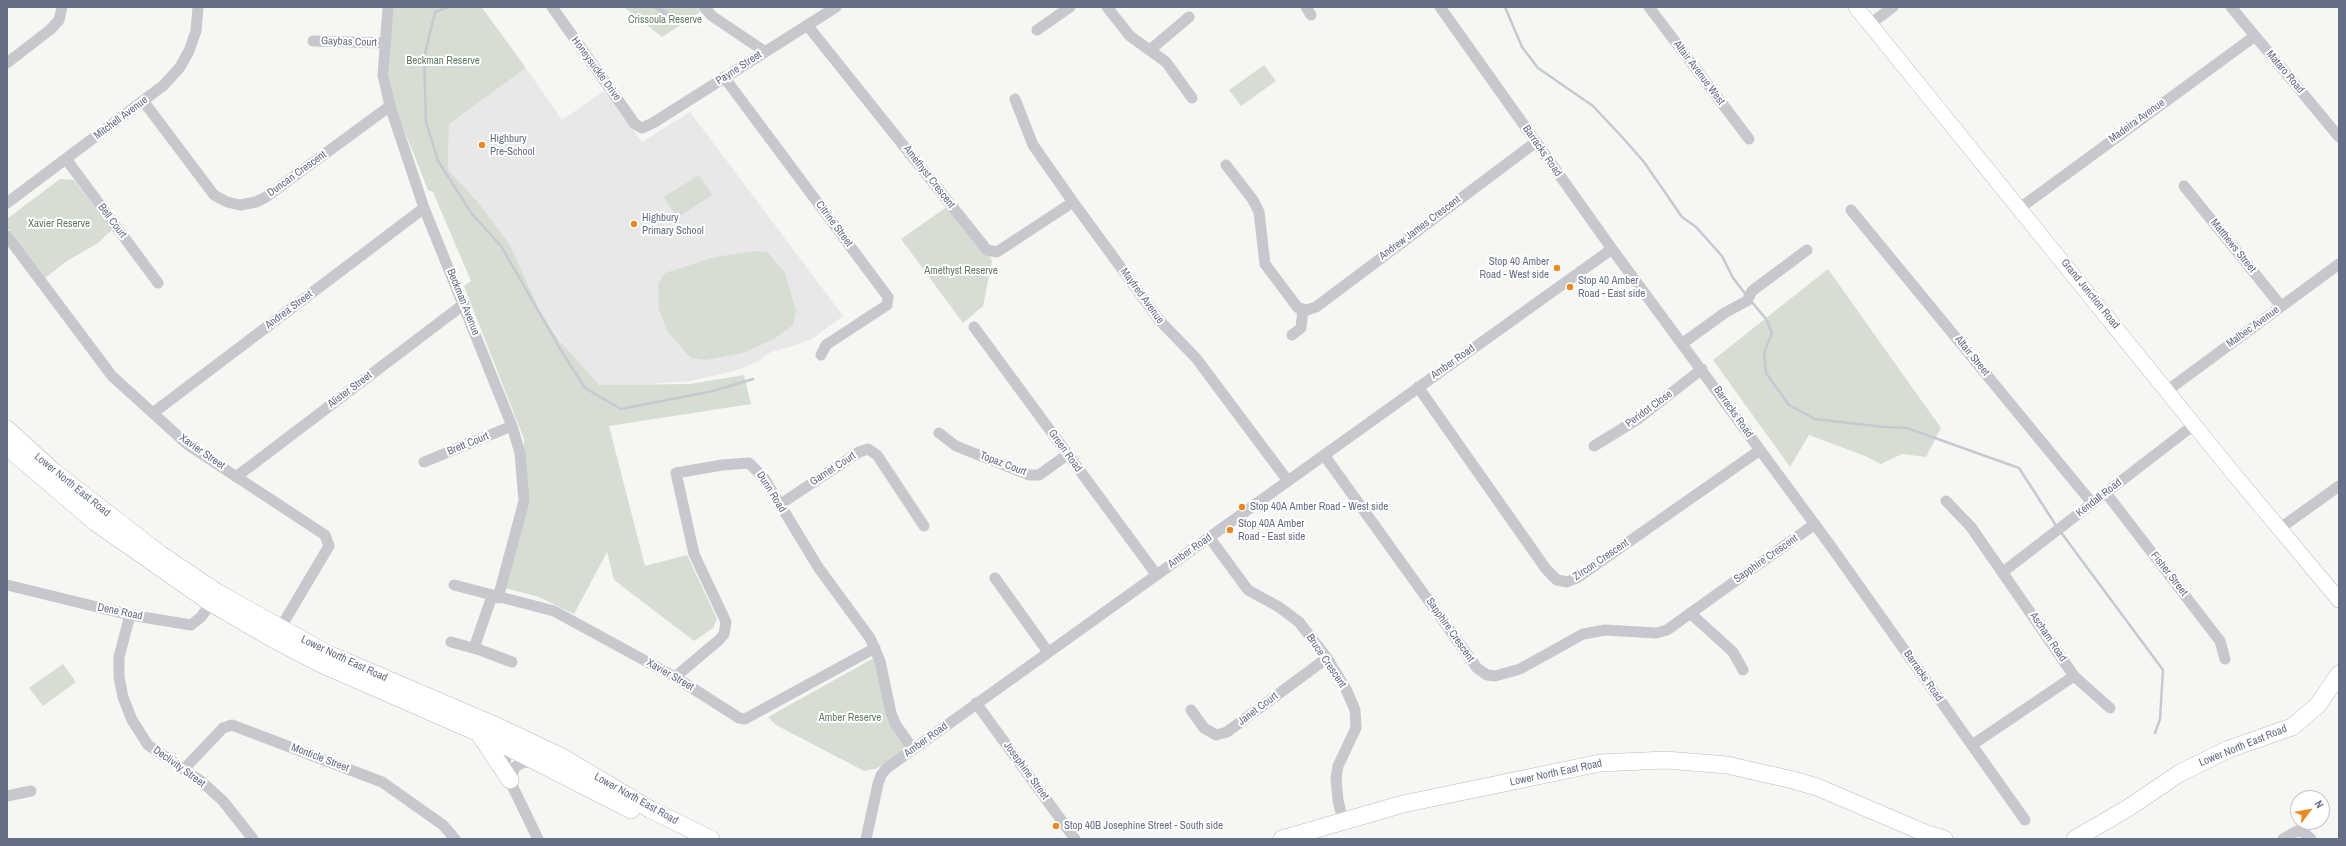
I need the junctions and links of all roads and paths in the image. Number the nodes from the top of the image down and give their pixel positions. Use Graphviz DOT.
graph roads {
  1 [pos="62,7"];
  2 [pos="198,7"];
  3 [pos="388,7"];
  4 [pos="552,7"];
  5 [pos="704,7"];
  6 [pos="836,7"];
  7 [pos="1070,7"];
  8 [pos="1107,7"];
  9 [pos="1440,7"];
  10 [pos="1649,7"];
  11 [pos="1856,7"];
  12 [pos="1894,7"];
  13 [pos="2231,7"];
  14 [pos="1189,17"];
  15 [pos="1870,24"];
  16 [pos="807,25"];
  17 [pos="1037,30"];
  18 [pos="2255,36"];
  19 [pos="313,41"];
  20 [pos="385,43"];
  21 [pos="1150,50"];
  22 [pos="764,51"];
  23 [pos="7,63"];
  24 [pos="724,77"];
  25 [pos="1192,98"];
  26 [pos="1015,99"];
  27 [pos="144,102"];
  28 [pos="390,106"];
  29 [pos="642,128"];
  30 [pos="2339,137"];
  31 [pos="1749,139"];
  32 [pos="1536,142"];
  33 [pos="66,159"];
  34 [pos="1226,165"];
  35 [pos="2184,186"];
  36 [pos="1073,202"];
  37 [pos="7,203"];
  38 [pos="424,208"];
  39 [pos="2020,208"];
  40 [pos="1851,210"];
  41 [pos="7,236"];
  42 [pos="1612,249"];
  43 [pos="1806,250"];
  44 [pos="2339,264"];
  45 [pos="158,283"];
  46 [pos="464,304"];
  47 [pos="2281,306"];
  48 [pos="1303,309"];
  49 [pos="974,327"];
  50 [pos="1292,335"];
  51 [pos="1683,342"];
  52 [pos="821,355"];
  53 [pos="1702,369"];
  54 [pos="1418,386"];
  55 [pos="2168,390"];
  56 [pos="153,413"];
  57 [pos="2195,424"];
  58 [pos="512,426"];
  59 [pos="7,429"];
  60 [pos="939,433"];
  61 [pos="1594,446"];
  62 [pos="7,447"];
  63 [pos="1760,450"];
  64 [pos="1067,455"];
  65 [pos="1324,455"];
  66 [pos="424,462"];
  67 [pos="236,476"];
  68 [pos="1288,481"];
  69 [pos="2339,486"];
  70 [pos="2106,493"];
  71 [pos="1946,501"];
  72 [pos="2092,504"];
  73 [pos="779,505"];
  74 [pos="1815,524"];
  75 [pos="924,526"];
  76 [pos="2279,529"];
  77 [pos="1209,537"];
  78 [pos="2003,572"];
  79 [pos="1156,574"];
  80 [pos="995,578"];
  81 [pos="2324,582"];
  82 [pos="7,585"];
  83 [pos="454,585"];
  84 [pos="495,597"];
  85 [pos="215,598"];
  86 [pos="2339,600"];
  87 [pos="2339,611"];
  88 [pos="1690,613"];
  89 [pos="130,615"];
  90 [pos="277,634"];
  91 [pos="451,642"];
  92 [pos="474,648"];
  93 [pos="875,648"];
  94 [pos="1048,652"];
  95 [pos="1327,658"];
  96 [pos="2225,659"];
  97 [pos="512,662"];
  98 [pos="1743,670"];
  99 [pos="2338,673"];
  100 [pos="675,676"];
  101 [pos="2074,676"];
  102 [pos="976,703"];
  103 [pos="2110,708"];
  104 [pos="1191,710"];
  105 [pos="480,734"];
  106 [pos="510,741"];
  107 [pos="1972,745"];
  108 [pos="914,749"];
  109 [pos="533,761"];
  110 [pos="184,769"];
  111 [pos="510,780"];
  112 [pos="31,792"];
  113 [pos="7,796"];
  114 [pos="2025,820"];
  115 [pos="1343,821"];
  116 [pos="253,839"];
  117 [pos="456,839"];
  118 [pos="538,839"];
  119 [pos="688,839"];
  120 [pos="711,839"];
  121 [pos="866,839"];
  122 [pos="1075,839"];
  123 [pos="1282,839"];
  124 [pos="1944,839"];
  125 [pos="2074,839"];
  126 [pos="2283,839"];
  127 [pos="2311,839"];
  1 -- 23 [label="street"];
  2 -- 27 [label="street, Mitchell Avenue"];
  3 -- 20 [label="street, Beckman Avenue"];
  4 -- 29 [label="street, Honeysuckle Drive"];
  5 -- 22 [label="street"];
  6 -- 16 [label="street, Payne Street"];
  7 -- 17 [label="street"];
  8 -- 21 [label="street"];
  9 -- 32 [label="street, Barracks Road"];
  10 -- 31 [label="street, Altair Avenue West"];
  11 -- 15 [label="main road, Grand Junction Road"];
  12 -- 15 [label="street"];
  13 -- 18 [label="street, Mataro Road"];
  14 -- 21 [label="street"];
  15 -- 39 [label="main road, Grand Junction Road"];
  16 -- 22 [label="street, Payne Street"];
  16 -- 36 [label="street, Amethyst Crescent"];
  18 -- 30 [label="street, Mataro Road"];
  18 -- 39 [label="street, Madeira Avenue"];
  19 -- 20 [label="street, Gaybas Court"];
  20 -- 28 [label="street, Beckman Avenue"];
  21 -- 25 [label="street"];
  22 -- 24 [label="street, Payne Street"];
  24 -- 29 [label="street, Payne Street"];
  24 -- 52 [label="street, Citrine Street"];
  26 -- 36 [label="street, Mayfred Avenue"];
  27 -- 28 [label="street, Duncan Crescent"];
  27 -- 33 [label="street, Mitchell Avenue"];
  28 -- 38 [label="street, Beckman Avenue"];
  32 -- 42 [label="street, Barracks Road"];
  32 -- 48 [label="street, Andrew James Crescent"];
  33 -- 37 [label="street, Mitchell Avenue"];
  33 -- 45 [label="street, Bell Court"];
  34 -- 48 [label="street"];
  35 -- 47 [label="street, Matthews Street"];
  36 -- 68 [label="street, Mayfred Avenue"];
  38 -- 46 [label="street, Beckman Avenue"];
  38 -- 56 [label="street, Andrea Street"];
  39 -- 55 [label="main road, Grand Junction Road"];
  40 -- 72 [label="street, Altair Street"];
  41 -- 56 [label="street, Xavier Street"];
  42 -- 51 [label="street, Barracks Road"];
  42 -- 54 [label="street, Amber Road"];
  43 -- 51 [label="street"];
  44 -- 47 [label="street, Malbec Avenue"];
  46 -- 58 [label="street, Beckman Avenue"];
  46 -- 67 [label="street, Alister Street"];
  47 -- 55 [label="street, Malbec Avenue"];
  48 -- 50 [label="street"];
  49 -- 64 [label="street, Green Road"];
  51 -- 53 [label="street, Barracks Road"];
  53 -- 61 [label="street, Peridot Close"];
  53 -- 63 [label="street, Barracks Road"];
  54 -- 63 [label="street, Zircon Crescent"];
  54 -- 65 [label="street, Amber Road"];
  55 -- 57 [label="main road, Grand Junction Road"];
  56 -- 67 [label="street, Xavier Street"];
  57 -- 70 [label="street, Kendall Road"];
  57 -- 76 [label="main road, Grand Junction Road"];
  58 -- 66 [label="street, Brett Court"];
  58 -- 84 [label="street, Beckman Avenue"];
  59 -- 85 [label="main road, Lower North East Road"];
  60 -- 64 [label="street, Topaz Court"];
  62 -- 85 [label="main road, Lower North East Road"];
  63 -- 74 [label="street, Barracks Road"];
  64 -- 79 [label="street, Green Road"];
  65 -- 68 [label="street, Amber Road"];
  65 -- 88 [label="street, Sapphire Crescent"];
  67 -- 90 [label="street, Xavier Street"];
  68 -- 77 [label="street, Amber Road"];
  69 -- 76 [label="street"];
  70 -- 72 [label="street, Kendall Road"];
  70 -- 96 [label="street, Fisher Street"];
  71 -- 78 [label="street, Ascham Road"];
  72 -- 78 [label="street, Kendall Road"];
  73 -- 75 [label="street, Garnet Court"];
  73 -- 93 [label="street, Dunn Road"];
  73 -- 100 [label="street, Dunn Road"];
  74 -- 88 [label="street, Sapphire Crescent"];
  74 -- 107 [label="street, Barracks Road"];
  76 -- 81 [label="main road, Grand Junction Road"];
  77 -- 79 [label="street, Amber Road"];
  77 -- 95 [label="street, Bruce Crescent"];
  78 -- 101 [label="street, Ascham Road"];
  79 -- 94 [label="street, Amber Road"];
  80 -- 94 [label="street"];
  81 -- 86 [label="main road, Grand Junction Road"];
  81 -- 87 [label="main road, Grand Junction Road"];
  82 -- 89 [label="street, Dene Road"];
  83 -- 84 [label="street, Xavier Street"];
  84 -- 92 [label="street, Beckman Avenue"];
  84 -- 100 [label="street, Xavier Street"];
  85 -- 89 [label="street, Dene Road"];
  85 -- 90 [label="main road, Lower North East Road"];
  88 -- 98 [label="street"];
  89 -- 110 [label="street, Declivity Street"];
  90 -- 105 [label="main road, Lower North East Road"];
  90 -- 106 [label="main road, Lower North East Road"];
  91 -- 92 [label="street"];
  92 -- 97 [label="street"];
  93 -- 100 [label="street, Xavier Street"];
  93 -- 108 [label="street, Dunn Road"];
  94 -- 102 [label="street, Amber Road"];
  95 -- 104 [label="street, Janet Court"];
  95 -- 115 [label="street, Bruce Crescent"];
  99 -- 125 [label="main road, Lower North East Road"];
  101 -- 103 [label="street, Ascham Road"];
  101 -- 107 [label="street"];
  102 -- 108 [label="street, Amber Road"];
  102 -- 122 [label="street, Josephine Street"];
  105 -- 106 [label="main road, Lower North East Road"];
  105 -- 111 [label="main road"];
  106 -- 109 [label="main road, Lower North East Road"];
  106 -- 111 [label="street"];
  106 -- 120 [label="main road, Lower North East Road"];
  107 -- 114 [label="street, Barracks Road"];
  108 -- 121 [label="street, Amber Road"];
  109 -- 111 [label="street"];
  109 -- 119 [label="main road, Lower North East Road"];
  110 -- 116 [label="street, Declivity Street"];
  110 -- 117 [label="street, Monticle Street"];
  111 -- 118 [label="street"];
  112 -- 113 [label="street"];
  115 -- 123 [label="main road, Lower North East Road"];
  115 -- 124 [label="main road, Lower North East Road"];
  126 -- 127 [label="street"];
}
